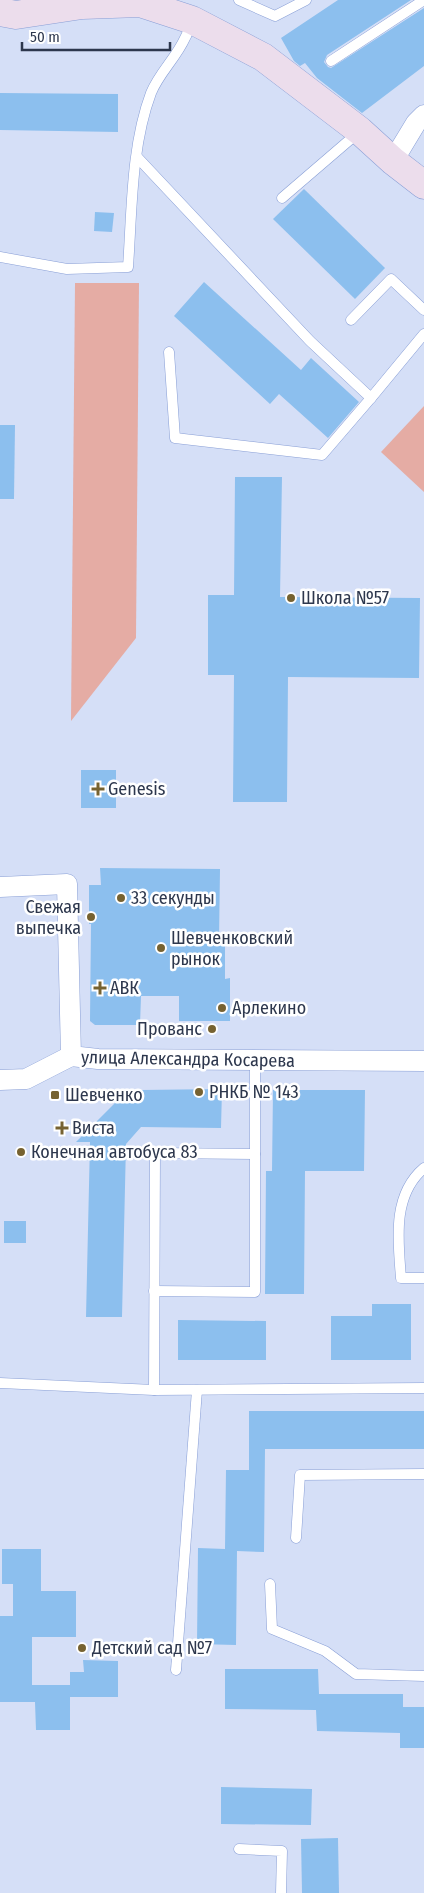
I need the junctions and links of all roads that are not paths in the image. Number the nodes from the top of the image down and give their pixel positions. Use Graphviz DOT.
graph roads {
  1 [pos="239,0"];
  2 [pos="306,0"];
  3 [pos="424,0"];
  4 [pos="4,9"];
  5 [pos="192,20"];
  6 [pos="331,61"];
  7 [pos="421,122"];
  8 [pos="360,131"];
  9 [pos="137,157"];
  10 [pos="393,161"];
  11 [pos="424,185"];
  12 [pos="282,198"];
  13 [pos="0,257"];
  14 [pos="424,310"];
  15 [pos="351,320"];
  16 [pos="424,334"];
  17 [pos="169,352"];
  18 [pos="371,398"];
  19 [pos="0,888"];
  20 [pos="71,1056"];
  21 [pos="255,1061"];
  22 [pos="424,1061"];
  23 [pos="0,1080"];
  24 [pos="255,1154"];
  25 [pos="424,1168"];
  26 [pos="424,1278"];
  27 [pos="154,1291"];
  28 [pos="0,1383"];
  29 [pos="424,1388"];
  30 [pos="154,1390"];
  31 [pos="197,1390"];
  32 [pos="424,1474"];
  33 [pos="296,1538"];
  34 [pos="270,1584"];
  35 [pos="176,1670"];
  36 [pos="424,1676"];
  37 [pos="239,1849"];
  38 [pos="281,1893"];
  1 -- 2 [label="lane"];
  3 -- 6 [label="lane"];
  4 -- 5 [label="street"];
  5 -- 8 [label="street"];
  5 -- 9 [label="lane"];
  7 -- 10 [label="street"];
  8 -- 10 [label="street"];
  8 -- 12 [label="lane"];
  9 -- 13 [label="lane"];
  9 -- 18 [label="lane"];
  10 -- 11 [label="street"];
  14 -- 15 [label="lane"];
  16 -- 18 [label="lane"];
  17 -- 18 [label="lane"];
  19 -- 20 [label="street, улица Александра Косарева"];
  20 -- 21 [label="street, улица Александра Косарева"];
  20 -- 23 [label="street"];
  21 -- 22 [label="street, улица Александра Косарева"];
  21 -- 24 [label="lane"];
  24 -- 27 [label="lane"];
  24 -- 27 [label="lane"];
  25 -- 26 [label="lane"];
  27 -- 30 [label="lane"];
  28 -- 30 [label="lane"];
  29 -- 31 [label="lane"];
  30 -- 31 [label="lane"];
  31 -- 35 [label="lane"];
  32 -- 33 [label="lane"];
  34 -- 36 [label="lane"];
  37 -- 38 [label="lane"];
}
